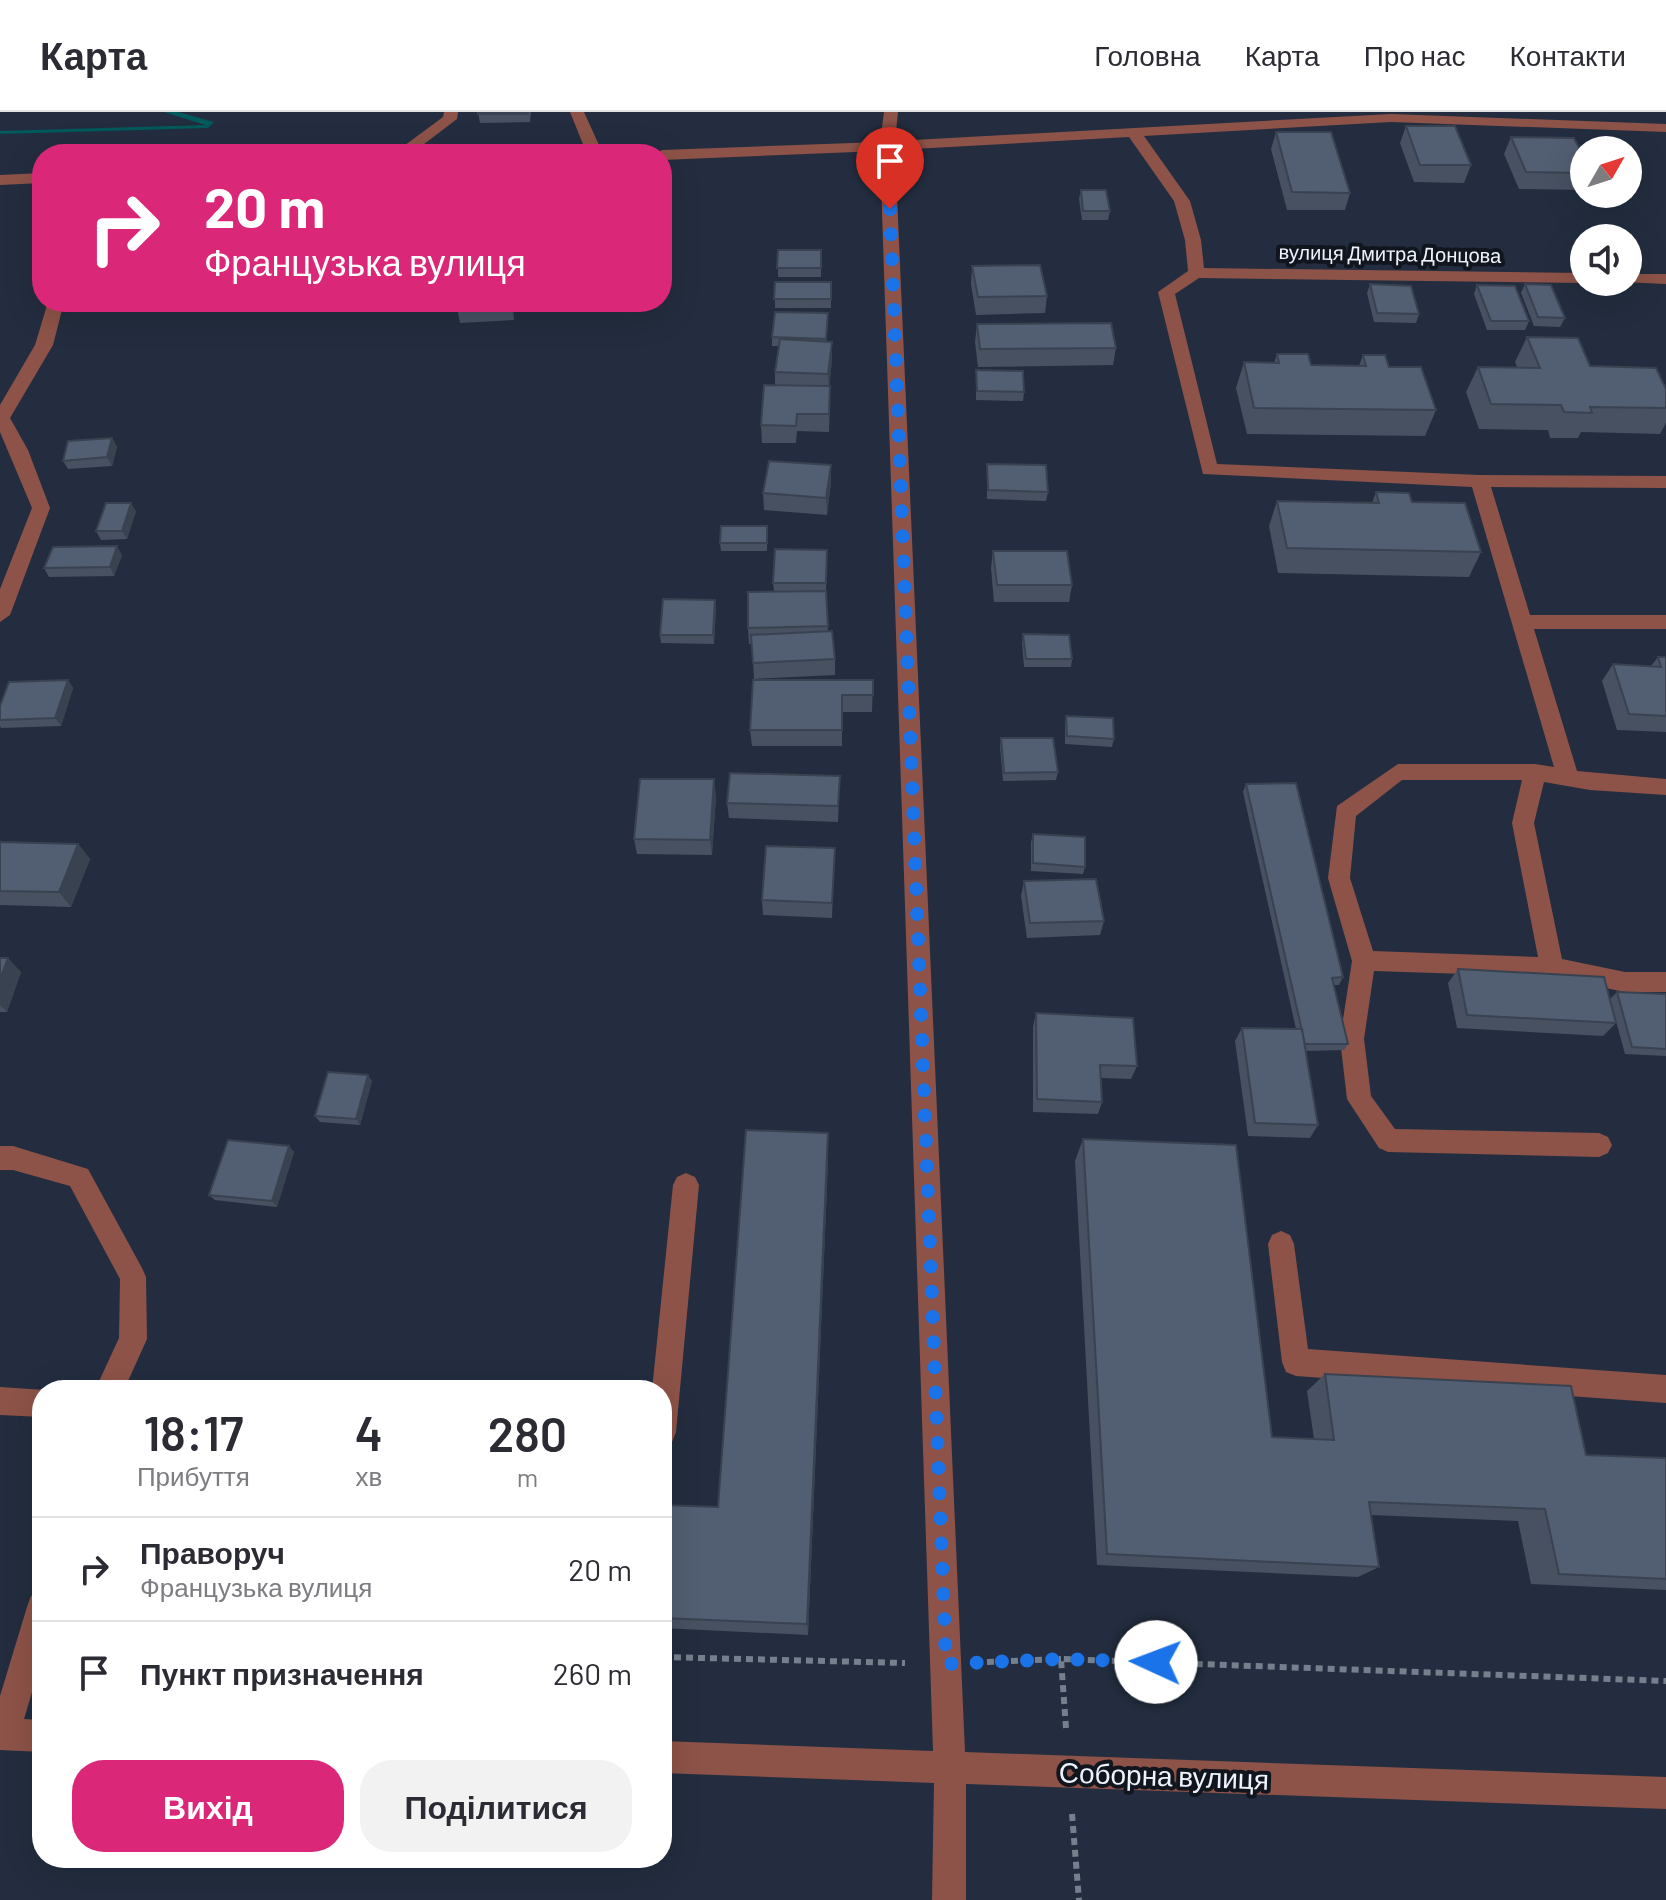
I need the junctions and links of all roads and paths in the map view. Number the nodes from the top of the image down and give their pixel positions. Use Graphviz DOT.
graph roads {
  1 [pos="451,112"];
  2 [pos="577,112"];
  3 [pos="891,112"];
  4 [pos="1440,116"];
  5 [pos="1666,128"];
  6 [pos="1134,133"];
  7 [pos="415,144"];
  8 [pos="591,144"];
  9 [pos="887,146"];
  10 [pos="672,155"];
  11 [pos="32,178"];
  12 [pos="0,180"];
  13 [pos="1196,273"];
  14 [pos="1570,278"];
  15 [pos="1642,279"];
  16 [pos="1666,279"];
  17 [pos="53,312"];
  18 [pos="0,418"];
  19 [pos="1480,481"];
  20 [pos="1666,482"];
  21 [pos="0,615"];
  22 [pos="1521,622"];
  23 [pos="1666,622"];
  24 [pos="1535,772"];
  25 [pos="1568,778"];
  26 [pos="1666,787"];
  27 [pos="1364,961"];
  28 [pos="1552,967"];
  29 [pos="1666,982"];
  30 [pos="1599,1145"];
  31 [pos="0,1158"];
  32 [pos="686,1185"];
  33 [pos="1281,1244"];
  34 [pos="114,1380"];
  35 [pos="667,1380"];
  36 [pos="1666,1389"];
  37 [pos="0,1401"];
  38 [pos="32,1403"];
  39 [pos="32,1639"];
  40 [pos="672,1657"];
  41 [pos="1061,1659"];
  42 [pos="946,1664"];
  43 [pos="1666,1681"];
  44 [pos="2,1734"];
  45 [pos="32,1736"];
  46 [pos="672,1757"];
  47 [pos="950,1767"];
  48 [pos="1069,1772"];
  49 [pos="1666,1793"];
  50 [pos="949,1900"];
  51 [pos="1079,1900"];
  1 -- 7 [label="street"];
  2 -- 8 [label="street"];
  3 -- 9 [label="street"];
  4 -- 5 [label="street"];
  4 -- 6 [label="street"];
  6 -- 9 [label="street"];
  6 -- 13 [label="street"];
  9 -- 10 [label="street"];
  9 -- 42 [label="street"];
  11 -- 12 [label="street"];
  13 -- 14 [label="street, вулиця Дмитра Донцова"];
  13 -- 19 [label="street"];
  15 -- 16 [label="street"];
  17 -- 18 [label="street"];
  18 -- 21 [label="street"];
  19 -- 20 [label="street"];
  19 -- 22 [label="street"];
  22 -- 23 [label="street"];
  22 -- 25 [label="street"];
  24 -- 25 [label="street"];
  24 -- 27 [label="street"];
  24 -- 28 [label="street"];
  25 -- 26 [label="street"];
  27 -- 28 [label="street"];
  27 -- 30 [label="street"];
  28 -- 29 [label="street"];
  31 -- 34 [label="street"];
  32 -- 35 [label="street"];
  33 -- 36 [label="street"];
  37 -- 38 [label="street"];
  39 -- 44 [label="street"];
  40 -- 42 [label="path"];
  41 -- 42 [label="path"];
  41 -- 43 [label="path"];
  41 -- 48 [label="path"];
  42 -- 47 [label="street"];
  44 -- 45 [label="street"];
  46 -- 47 [label="street, Соборна вулиця"];
  47 -- 48 [label="street, Соборна вулиця"];
  47 -- 50 [label="street"];
  48 -- 49 [label="street, Соборна вулиця"];
  48 -- 51 [label="path"];
}
